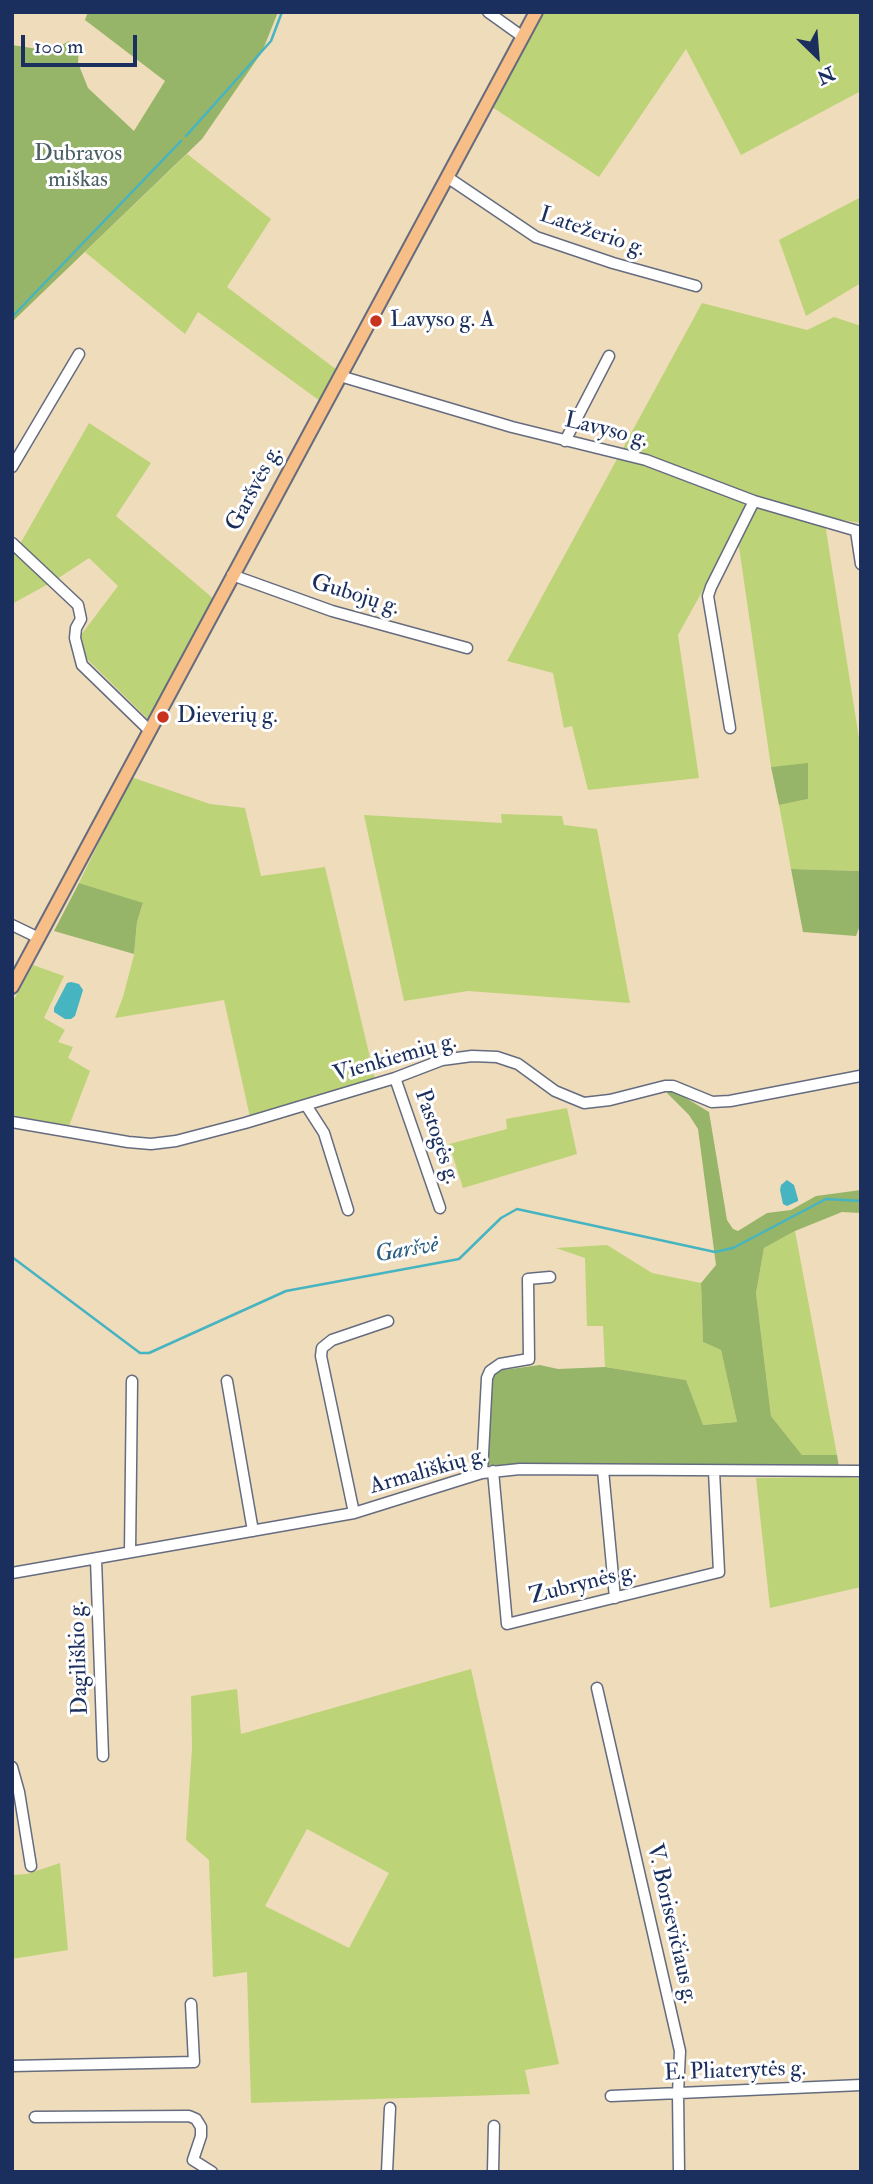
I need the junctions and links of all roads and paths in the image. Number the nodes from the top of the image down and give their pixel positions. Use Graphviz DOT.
graph roads {
  1 [pos="488,12"];
  2 [pos="536,12"];
  3 [pos="523,37"];
  4 [pos="447,177"];
  5 [pos="696,286"];
  6 [pos="79,354"];
  7 [pos="609,356"];
  8 [pos="340,376"];
  9 [pos="565,441"];
  10 [pos="12,467"];
  11 [pos="754,501"];
  12 [pos="858,531"];
  13 [pos="12,544"];
  14 [pos="861,564"];
  15 [pos="233,575"];
  16 [pos="467,649"];
  17 [pos="730,728"];
  18 [pos="149,730"];
  19 [pos="12,925"];
  20 [pos="39,938"];
  21 [pos="12,987"];
  22 [pos="860,1076"];
  23 [pos="395,1078"];
  24 [pos="306,1105"];
  25 [pos="12,1122"];
  26 [pos="440,1208"];
  27 [pos="348,1210"];
  28 [pos="550,1277"];
  29 [pos="388,1321"];
  30 [pos="132,1381"];
  31 [pos="227,1381"];
  32 [pos="603,1470"];
  33 [pos="713,1471"];
  34 [pos="861,1471"];
  35 [pos="487,1472"];
  36 [pos="354,1513"];
  37 [pos="253,1531"];
  38 [pos="130,1552"];
  39 [pos="96,1559"];
  40 [pos="12,1573"];
  41 [pos="615,1598"];
  42 [pos="597,1688"];
  43 [pos="103,1756"];
  44 [pos="12,1767"];
  45 [pos="31,1866"];
  46 [pos="191,2004"];
  47 [pos="12,2066"];
  48 [pos="861,2085"];
  49 [pos="678,2093"];
  50 [pos="611,2096"];
  51 [pos="390,2108"];
  52 [pos="35,2117"];
  53 [pos="494,2126"];
  54 [pos="212,2172"];
  55 [pos="387,2172"];
  56 [pos="493,2172"];
  57 [pos="679,2172"];
  1 -- 3 [label="street"];
  2 -- 3 [label="main road, Garšvės g."];
  3 -- 4 [label="main road, Garšvės g."];
  4 -- 5 [label="street, Latežerio g."];
  4 -- 8 [label="main road, Garšvės g."];
  6 -- 10 [label="street"];
  7 -- 9 [label="street"];
  8 -- 9 [label="street, Lavyso g."];
  8 -- 15 [label="main road, Garšvės g."];
  9 -- 11 [label="street, Lavyso g."];
  11 -- 12 [label="street, Lavyso g."];
  11 -- 17 [label="street"];
  12 -- 14 [label="street"];
  13 -- 18 [label="street"];
  15 -- 16 [label="street, Gubojų g."];
  15 -- 18 [label="main road, Garšvės g."];
  18 -- 20 [label="main road, Garšvės g."];
  19 -- 20 [label="street"];
  20 -- 21 [label="main road, Garšvės g."];
  22 -- 23 [label="street, Vienkiemių g."];
  23 -- 24 [label="street, Vienkiemių g."];
  23 -- 26 [label="street, Pastogės g."];
  24 -- 25 [label="street, Vienkiemių g."];
  24 -- 27 [label="street"];
  28 -- 35 [label="street"];
  29 -- 36 [label="street"];
  30 -- 38 [label="street"];
  31 -- 37 [label="street"];
  32 -- 33 [label="street, Armališkių g."];
  32 -- 35 [label="street, Armališkių g."];
  32 -- 41 [label="street"];
  33 -- 34 [label="street, Armališkių g."];
  33 -- 41 [label="street, Zubrynės g."];
  35 -- 36 [label="street, Armališkių g."];
  35 -- 41 [label="street, Zubrynės g."];
  36 -- 37 [label="street, Armališkių g."];
  37 -- 38 [label="street, Armališkių g."];
  38 -- 39 [label="street, Armališkių g."];
  39 -- 40 [label="street, Armališkių g."];
  39 -- 43 [label="street, Dagiliškio g."];
  42 -- 49 [label="street, V. Borisevičiaus g."];
  44 -- 45 [label="street"];
  46 -- 47 [label="street"];
  48 -- 49 [label="street, E. Pliaterytės g."];
  49 -- 50 [label="street, E. Pliaterytės g."];
  49 -- 57 [label="street, V. Borisevičiaus g."];
  51 -- 55 [label="street"];
  52 -- 54 [label="street"];
  53 -- 56 [label="street"];
}
